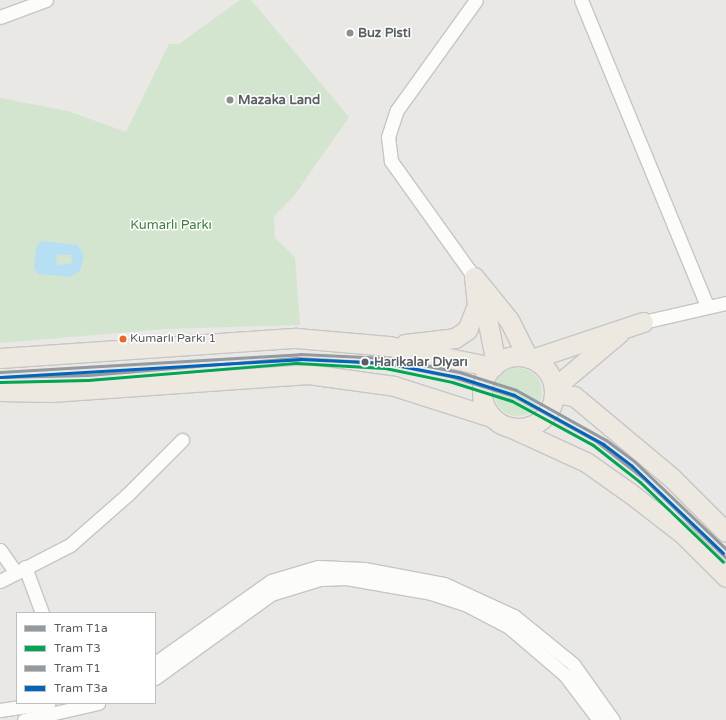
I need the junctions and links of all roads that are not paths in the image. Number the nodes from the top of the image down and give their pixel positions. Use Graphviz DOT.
graph roads {
  1 [pos="46,0"];
  2 [pos="476,0"];
  3 [pos="581,0"];
  4 [pos="0,17"];
  5 [pos="474,277"];
  6 [pos="726,303"];
  7 [pos="707,306"];
  8 [pos="642,322"];
  9 [pos="389,346"];
  10 [pos="0,358"];
  11 [pos="530,359"];
  12 [pos="494,366"];
  13 [pos="0,391"];
  14 [pos="554,391"];
  15 [pos="491,417"];
  16 [pos="512,428"];
  17 [pos="182,440"];
  18 [pos="726,532"];
  19 [pos="0,550"];
  20 [pos="20,570"];
  21 [pos="726,577"];
  22 [pos="0,581"];
  23 [pos="41,612"];
  24 [pos="156,661"];
  25 [pos="156,677"];
  26 [pos="41,704"];
  27 [pos="94,704"];
  28 [pos="0,710"];
  29 [pos="24,720"];
  30 [pos="599,720"];
  31 [pos="613,720"];
  1 -- 4 [label="street"];
  2 -- 5 [label="street"];
  3 -- 7 [label="street"];
  5 -- 9 [label="highway"];
  5 -- 11 [label="highway"];
  5 -- 12 [label="highway"];
  6 -- 7 [label="street"];
  7 -- 8 [label="street"];
  8 -- 11 [label="highway"];
  8 -- 14 [label="highway"];
  9 -- 10 [label="highway"];
  9 -- 12 [label="highway"];
  11 -- 12 [label="highway"];
  11 -- 14 [label="highway"];
  12 -- 15 [label="highway"];
  13 -- 15 [label="highway"];
  14 -- 16 [label="highway"];
  14 -- 18 [label="highway"];
  15 -- 16 [label="highway"];
  16 -- 21 [label="highway"];
  17 -- 20 [label="street"];
  19 -- 20 [label="street"];
  20 -- 22 [label="street"];
  20 -- 23 [label="street"];
  24 -- 31 [label="street"];
  25 -- 30 [label="street"];
  26 -- 28 [label="street"];
  27 -- 29 [label="street"];
}
